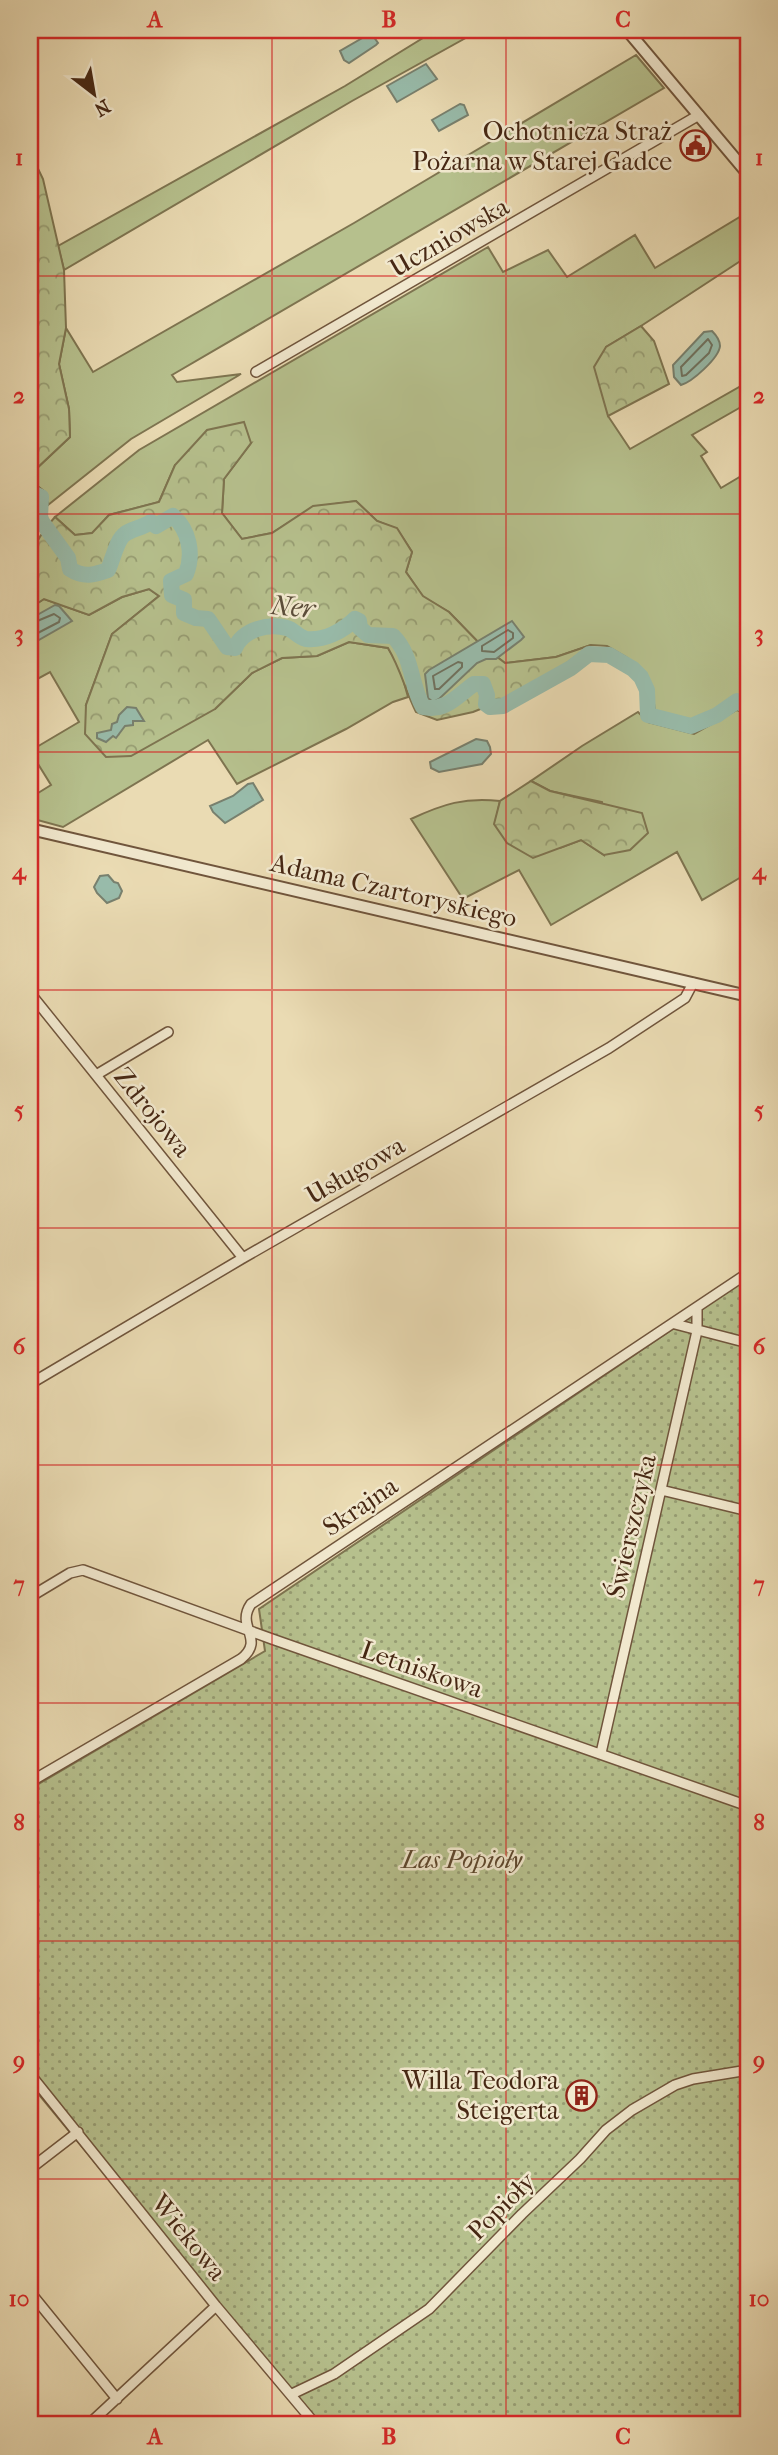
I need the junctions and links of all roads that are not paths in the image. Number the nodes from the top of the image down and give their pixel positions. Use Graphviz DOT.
graph roads {
  1 [pos="627,30"];
  2 [pos="699,115"];
  3 [pos="748,174"];
  4 [pos="256,372"];
  5 [pos="30,829"];
  6 [pos="693,984"];
  7 [pos="30,993"];
  8 [pos="748,996"];
  9 [pos="168,1032"];
  10 [pos="96,1075"];
  11 [pos="243,1258"];
  12 [pos="748,1273"];
  13 [pos="697,1308"];
  14 [pos="675,1324"];
  15 [pos="697,1331"];
  16 [pos="748,1343"];
  17 [pos="30,1384"];
  18 [pos="661,1490"];
  19 [pos="748,1511"];
  20 [pos="30,1597"];
  21 [pos="249,1630"];
  22 [pos="601,1753"];
  23 [pos="30,1782"];
  24 [pos="748,1806"];
  25 [pos="748,2070"];
  26 [pos="30,2074"];
  27 [pos="78,2132"];
  28 [pos="30,2169"];
  29 [pos="30,2292"];
  30 [pos="216,2306"];
  31 [pos="292,2394"];
  32 [pos="117,2399"];
  33 [pos="88,2425"];
  34 [pos="316,2425"];
  1 -- 2 [label="street"];
  2 -- 3 [label="street"];
  2 -- 4 [label="street, Uczniowska"];
  5 -- 6 [label="street, Adama Czartoryskiego"];
  6 -- 8 [label="street, Adama Czartoryskiego"];
  6 -- 11 [label="street, Usługowa"];
  7 -- 10 [label="street, Zdrojowa"];
  9 -- 10 [label="street"];
  10 -- 11 [label="street, Zdrojowa"];
  11 -- 17 [label="street, Usługowa"];
  12 -- 13 [label="street, Skrajna"];
  13 -- 14 [label="street, Skrajna"];
  13 -- 15 [label="street, Świerszczyka"];
  14 -- 15 [label="street"];
  14 -- 21 [label="street, Skrajna"];
  15 -- 16 [label="street"];
  15 -- 18 [label="street, Świerszczyka"];
  18 -- 19 [label="street"];
  18 -- 22 [label="street, Świerszczyka"];
  20 -- 21 [label="street, Letniskowa"];
  21 -- 22 [label="street, Letniskowa"];
  21 -- 23 [label="street, Skrajna"];
  22 -- 24 [label="street, Letniskowa"];
  25 -- 31 [label="street, Popioły"];
  26 -- 27 [label="street, Wiekowa"];
  27 -- 28 [label="street"];
  27 -- 30 [label="street, Wiekowa"];
  29 -- 32 [label="street"];
  30 -- 31 [label="street, Wiekowa"];
  30 -- 32 [label="street"];
  31 -- 34 [label="street, Wiekowa"];
  32 -- 33 [label="street"];
}
